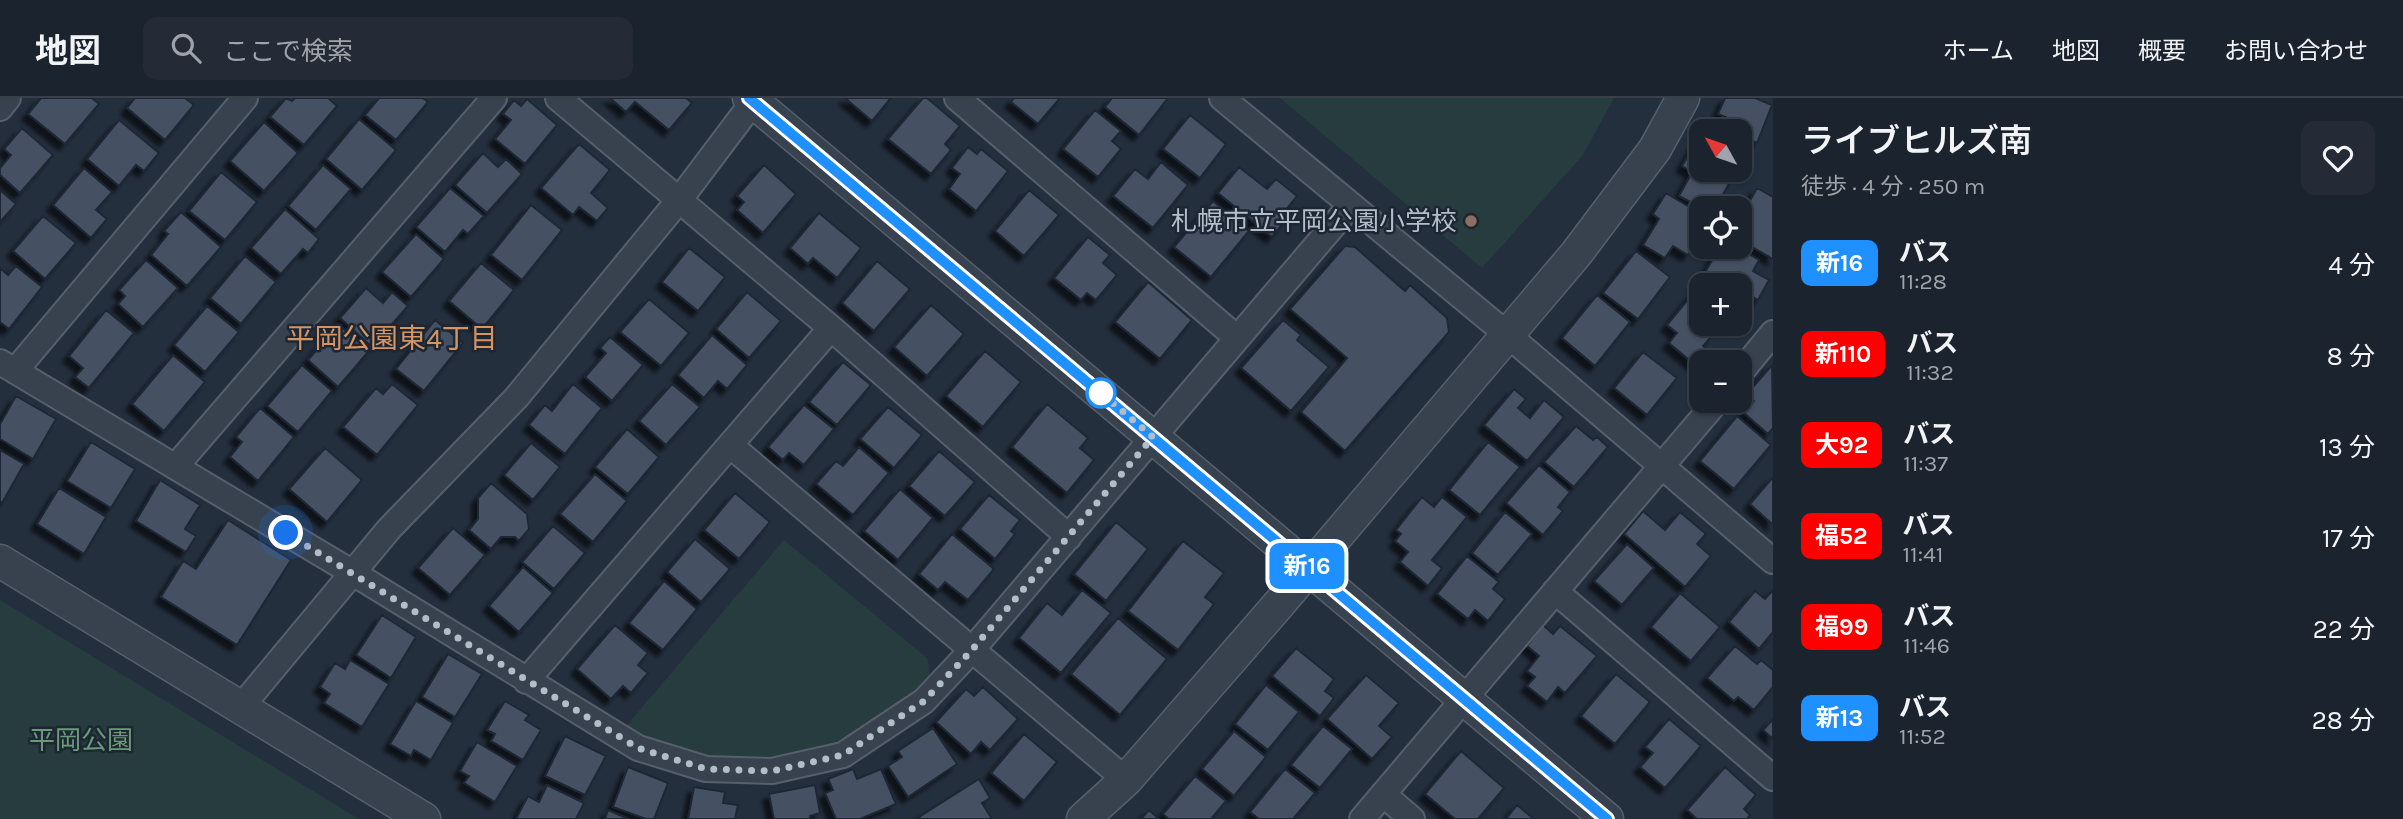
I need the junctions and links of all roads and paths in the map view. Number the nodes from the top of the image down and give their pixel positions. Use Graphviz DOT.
graph roads {
  1 [pos="8,98"];
  2 [pos="245,98"];
  3 [pos="494,98"];
  4 [pos="558,98"];
  5 [pos="957,98"];
  6 [pos="1222,98"];
  7 [pos="1683,98"];
  8 [pos="753,99"];
  9 [pos="0,108"];
  10 [pos="680,199"];
  11 [pos="1350,206"];
  12 [pos="831,328"];
  13 [pos="1773,333"];
  14 [pos="1508,336"];
  15 [pos="1237,338"];
  16 [pos="1752,358"];
  17 [pos="7,366"];
  18 [pos="1707,413"];
  19 [pos="1153,437"];
  20 [pos="731,446"];
  21 [pos="176,466"];
  22 [pos="1661,467"];
  23 [pos="1069,537"];
  24 [pos="0,561"];
  25 [pos="1773,561"];
  26 [pos="1308,568"];
  27 [pos="353,573"];
  28 [pos="1555,591"];
  29 [pos="971,651"];
  30 [pos="526,681"];
  31 [pos="1464,698"];
  32 [pos="241,707"];
  33 [pos="1773,778"];
  34 [pos="1126,780"];
  35 [pos="1383,794"];
  36 [pos="424,819"];
  37 [pos="1083,819"];
  38 [pos="1362,819"];
  39 [pos="1412,819"];
  40 [pos="1607,819"];
  1 -- 9 [label="street"];
  2 -- 17 [label="street"];
  3 -- 21 [label="street"];
  4 -- 10 [label="street"];
  5 -- 15 [label="street"];
  6 -- 11 [label="street"];
  7 -- 14 [label="street"];
  8 -- 10 [label="street"];
  8 -- 19 [label="street"];
  10 -- 12 [label="street"];
  10 -- 27 [label="street"];
  11 -- 14 [label="street"];
  11 -- 15 [label="street"];
  12 -- 20 [label="street"];
  12 -- 23 [label="street"];
  13 -- 16 [label="street"];
  14 -- 22 [label="street"];
  14 -- 26 [label="street"];
  15 -- 19 [label="street"];
  17 -- 21 [label="street"];
  18 -- 22 [label="street"];
  19 -- 23 [label="street"];
  19 -- 26 [label="street"];
  20 -- 29 [label="street"];
  20 -- 30 [label="street"];
  21 -- 27 [label="street"];
  22 -- 25 [label="street"];
  22 -- 28 [label="street"];
  23 -- 29 [label="street"];
  24 -- 32 [label="street"];
  26 -- 31 [label="street"];
  26 -- 34 [label="street"];
  27 -- 30 [label="street"];
  27 -- 32 [label="street"];
  28 -- 31 [label="street"];
  28 -- 33 [label="street"];
  29 -- 30 [label="street"];
  29 -- 34 [label="street"];
  31 -- 35 [label="street"];
  31 -- 40 [label="street"];
  32 -- 36 [label="street"];
  34 -- 37 [label="street"];
  35 -- 38 [label="street"];
  35 -- 39 [label="street"];
}
